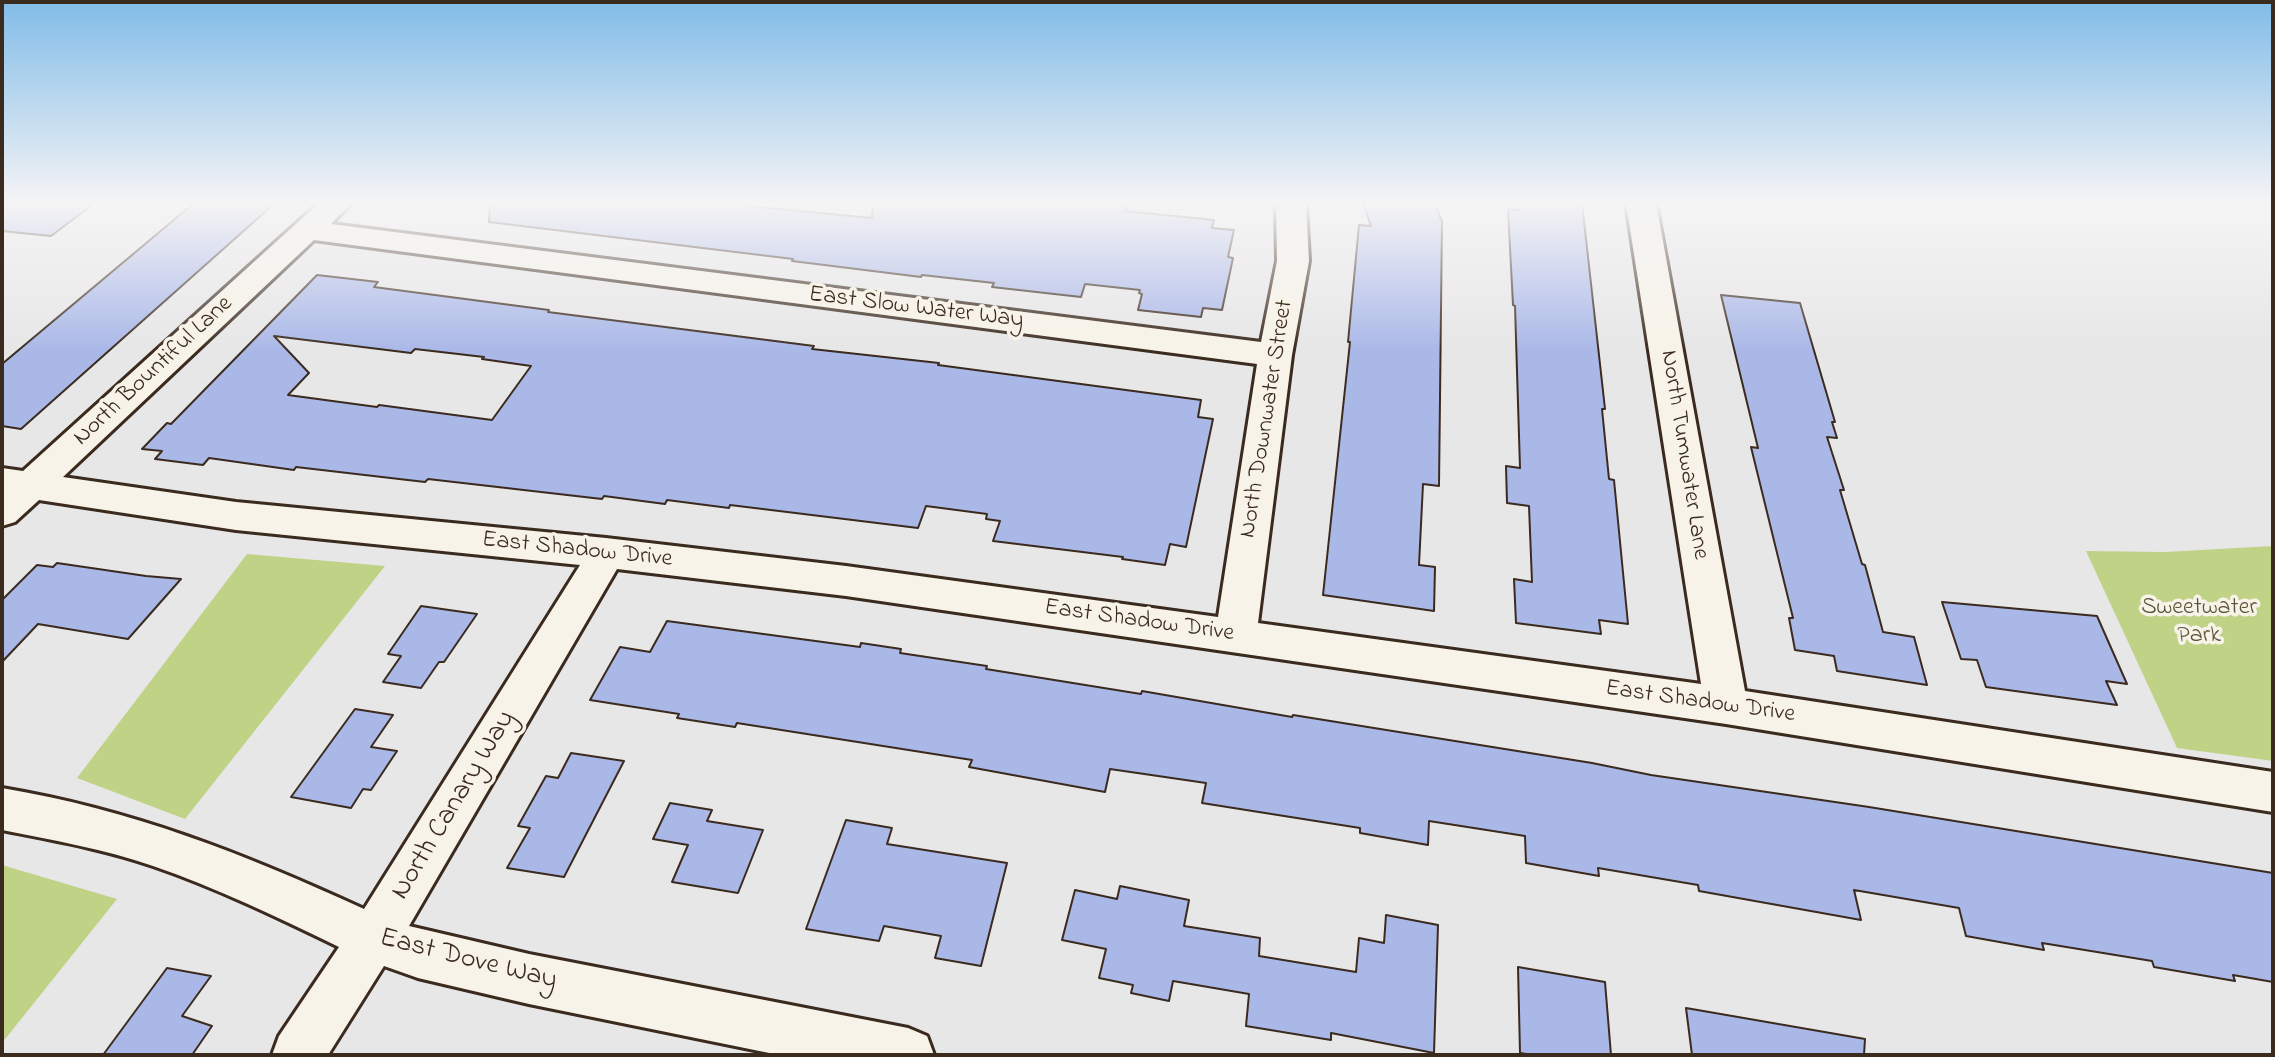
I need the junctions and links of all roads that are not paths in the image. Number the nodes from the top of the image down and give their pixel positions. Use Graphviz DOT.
graph roads {
  1 [pos="283,252"];
  2 [pos="481,252"];
  3 [pos="1293,252"];
  4 [pos="1649,252"];
  5 [pos="1275,355"];
  6 [pos="11,492"];
  7 [pos="606,553"];
  8 [pos="1236,636"];
  9 [pos="1726,706"];
  10 [pos="2273,792"];
  11 [pos="2,809"];
  12 [pos="374,938"];
  13 [pos="298,1055"];
  14 [pos="908,1055"];
  1 -- 6 [label="street, North Bountiful Lane"];
  2 -- 5 [label="street, East Slow Water Way"];
  3 -- 5 [label="street, North Downwater Street"];
  4 -- 9 [label="street, North Tumwater Lane"];
  5 -- 8 [label="street, North Downwater Street"];
  6 -- 7 [label="street, East Shadow Drive"];
  7 -- 8 [label="street, East Shadow Drive"];
  7 -- 12 [label="street, North Canary Way"];
  8 -- 9 [label="street, East Shadow Drive"];
  9 -- 10 [label="street, East Shadow Drive"];
  11 -- 12 [label="street, East Dove Way"];
  12 -- 13 [label="street, North Canary Way"];
  12 -- 14 [label="street, East Dove Way"];
}
